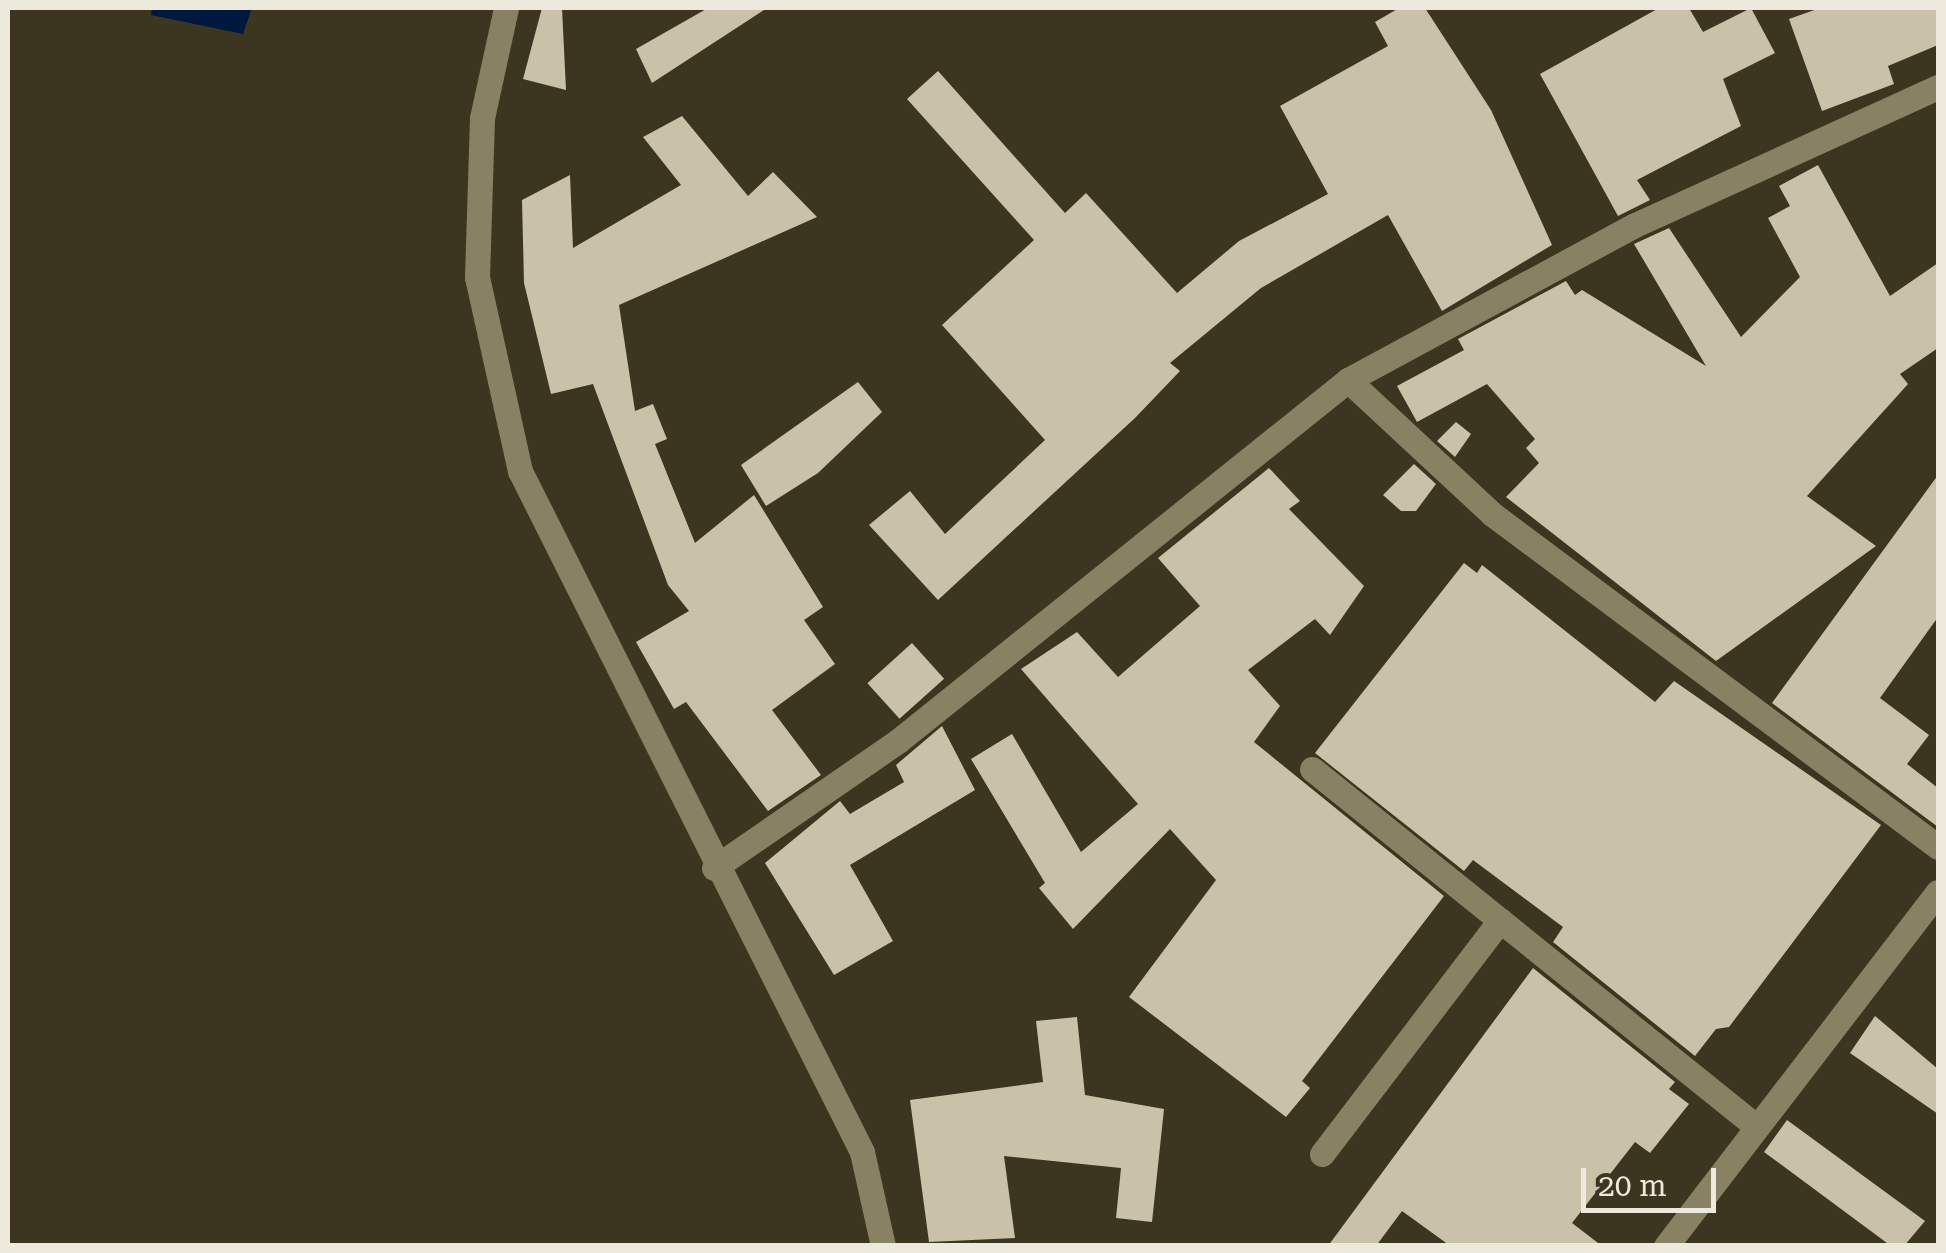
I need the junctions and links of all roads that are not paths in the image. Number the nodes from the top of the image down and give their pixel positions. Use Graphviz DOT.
graph roads {
  1 [pos="506,8"];
  2 [pos="1938,87"];
  3 [pos="1348,380"];
  4 [pos="1312,768"];
  5 [pos="1938,847"];
  6 [pos="714,868"];
  7 [pos="1938,892"];
  8 [pos="1500,920"];
  9 [pos="1757,1127"];
  10 [pos="1322,1154"];
  11 [pos="884,1246"];
  12 [pos="1666,1246"];
  1 -- 6 [label="street"];
  2 -- 3 [label="street"];
  3 -- 5 [label="street"];
  3 -- 6 [label="street"];
  4 -- 8 [label="street"];
  6 -- 11 [label="street"];
  7 -- 9 [label="street"];
  8 -- 9 [label="street"];
  8 -- 10 [label="street"];
  9 -- 12 [label="street"];
}
